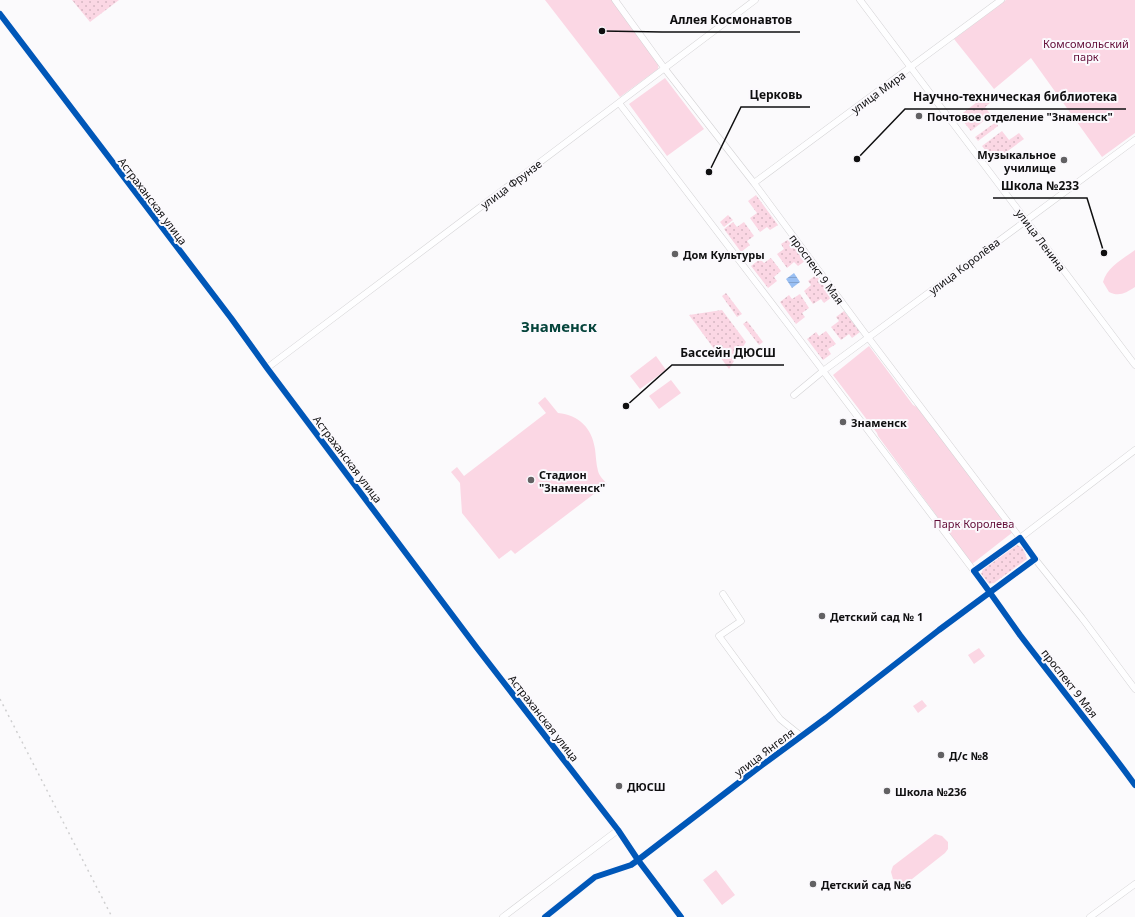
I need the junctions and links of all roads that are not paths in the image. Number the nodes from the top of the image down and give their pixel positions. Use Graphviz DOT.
graph roads {
  1 [pos="614,0"];
  2 [pos="755,0"];
  3 [pos="860,0"];
  4 [pos="1001,0"];
  5 [pos="0,14"];
  6 [pos="911,67"];
  7 [pos="665,69"];
  8 [pos="619,103"];
  9 [pos="1135,140"];
  10 [pos="754,183"];
  11 [pos="1026,220"];
  12 [pos="868,337"];
  13 [pos="1135,364"];
  14 [pos="267,368"];
  15 [pos="823,371"];
  16 [pos="794,395"];
  17 [pos="1135,450"];
  18 [pos="1020,538"];
  19 [pos="1035,558"];
  20 [pos="974,571"];
  21 [pos="990,592"];
  22 [pos="723,594"];
  23 [pos="1135,689"];
  24 [pos="801,736"];
  25 [pos="1135,785"];
  26 [pos="618,830"];
  27 [pos="638,860"];
  28 [pos="1135,884"];
  29 [pos="503,917"];
  30 [pos="545,917"];
  31 [pos="681,917"];
  32 [pos="1090,917"];
  1 -- 7 [label="street, проспект 9 Мая"];
  2 -- 7 [label="street, улица Фрунзе"];
  3 -- 6 [label="street, улица Ленина"];
  4 -- 6 [label="street, улица Мира"];
  5 -- 14 [label="street, Астраханская улица"];
  6 -- 10 [label="street, улица Мира"];
  6 -- 11 [label="street, улица Ленина"];
  7 -- 8 [label="street, улица Фрунзе"];
  7 -- 10 [label="street, проспект 9 Мая"];
  8 -- 14 [label="street, улица Фрунзе"];
  8 -- 15 [label="street"];
  9 -- 11 [label="street, улица Королёва"];
  10 -- 12 [label="street, проспект 9 Мая"];
  11 -- 12 [label="street, улица Королёва"];
  11 -- 13 [label="street, улица Ленина"];
  12 -- 15 [label="street, улица Королёва"];
  12 -- 18 [label="street, проспект 9 Мая"];
  14 -- 26 [label="street, Астраханская улица"];
  15 -- 16 [label="street, улица Королёва"];
  15 -- 20 [label="street"];
  17 -- 18 [label="street"];
  18 -- 19 [label="street, проспект 9 Мая"];
  18 -- 20 [label="street"];
  19 -- 21 [label="street, улица Янгеля"];
  19 -- 23 [label="street"];
  20 -- 21 [label="street, проспект 9 Мая"];
  21 -- 24 [label="street, улица Янгеля"];
  21 -- 25 [label="street, проспект 9 Мая"];
  22 -- 24 [label="street"];
  24 -- 27 [label="street, улица Янгеля"];
  26 -- 27 [label="street, Астраханская улица"];
  26 -- 29 [label="street"];
  27 -- 30 [label="street, улица Янгеля"];
  27 -- 31 [label="street, Астраханская улица"];
  28 -- 32 [label="street"];
}
